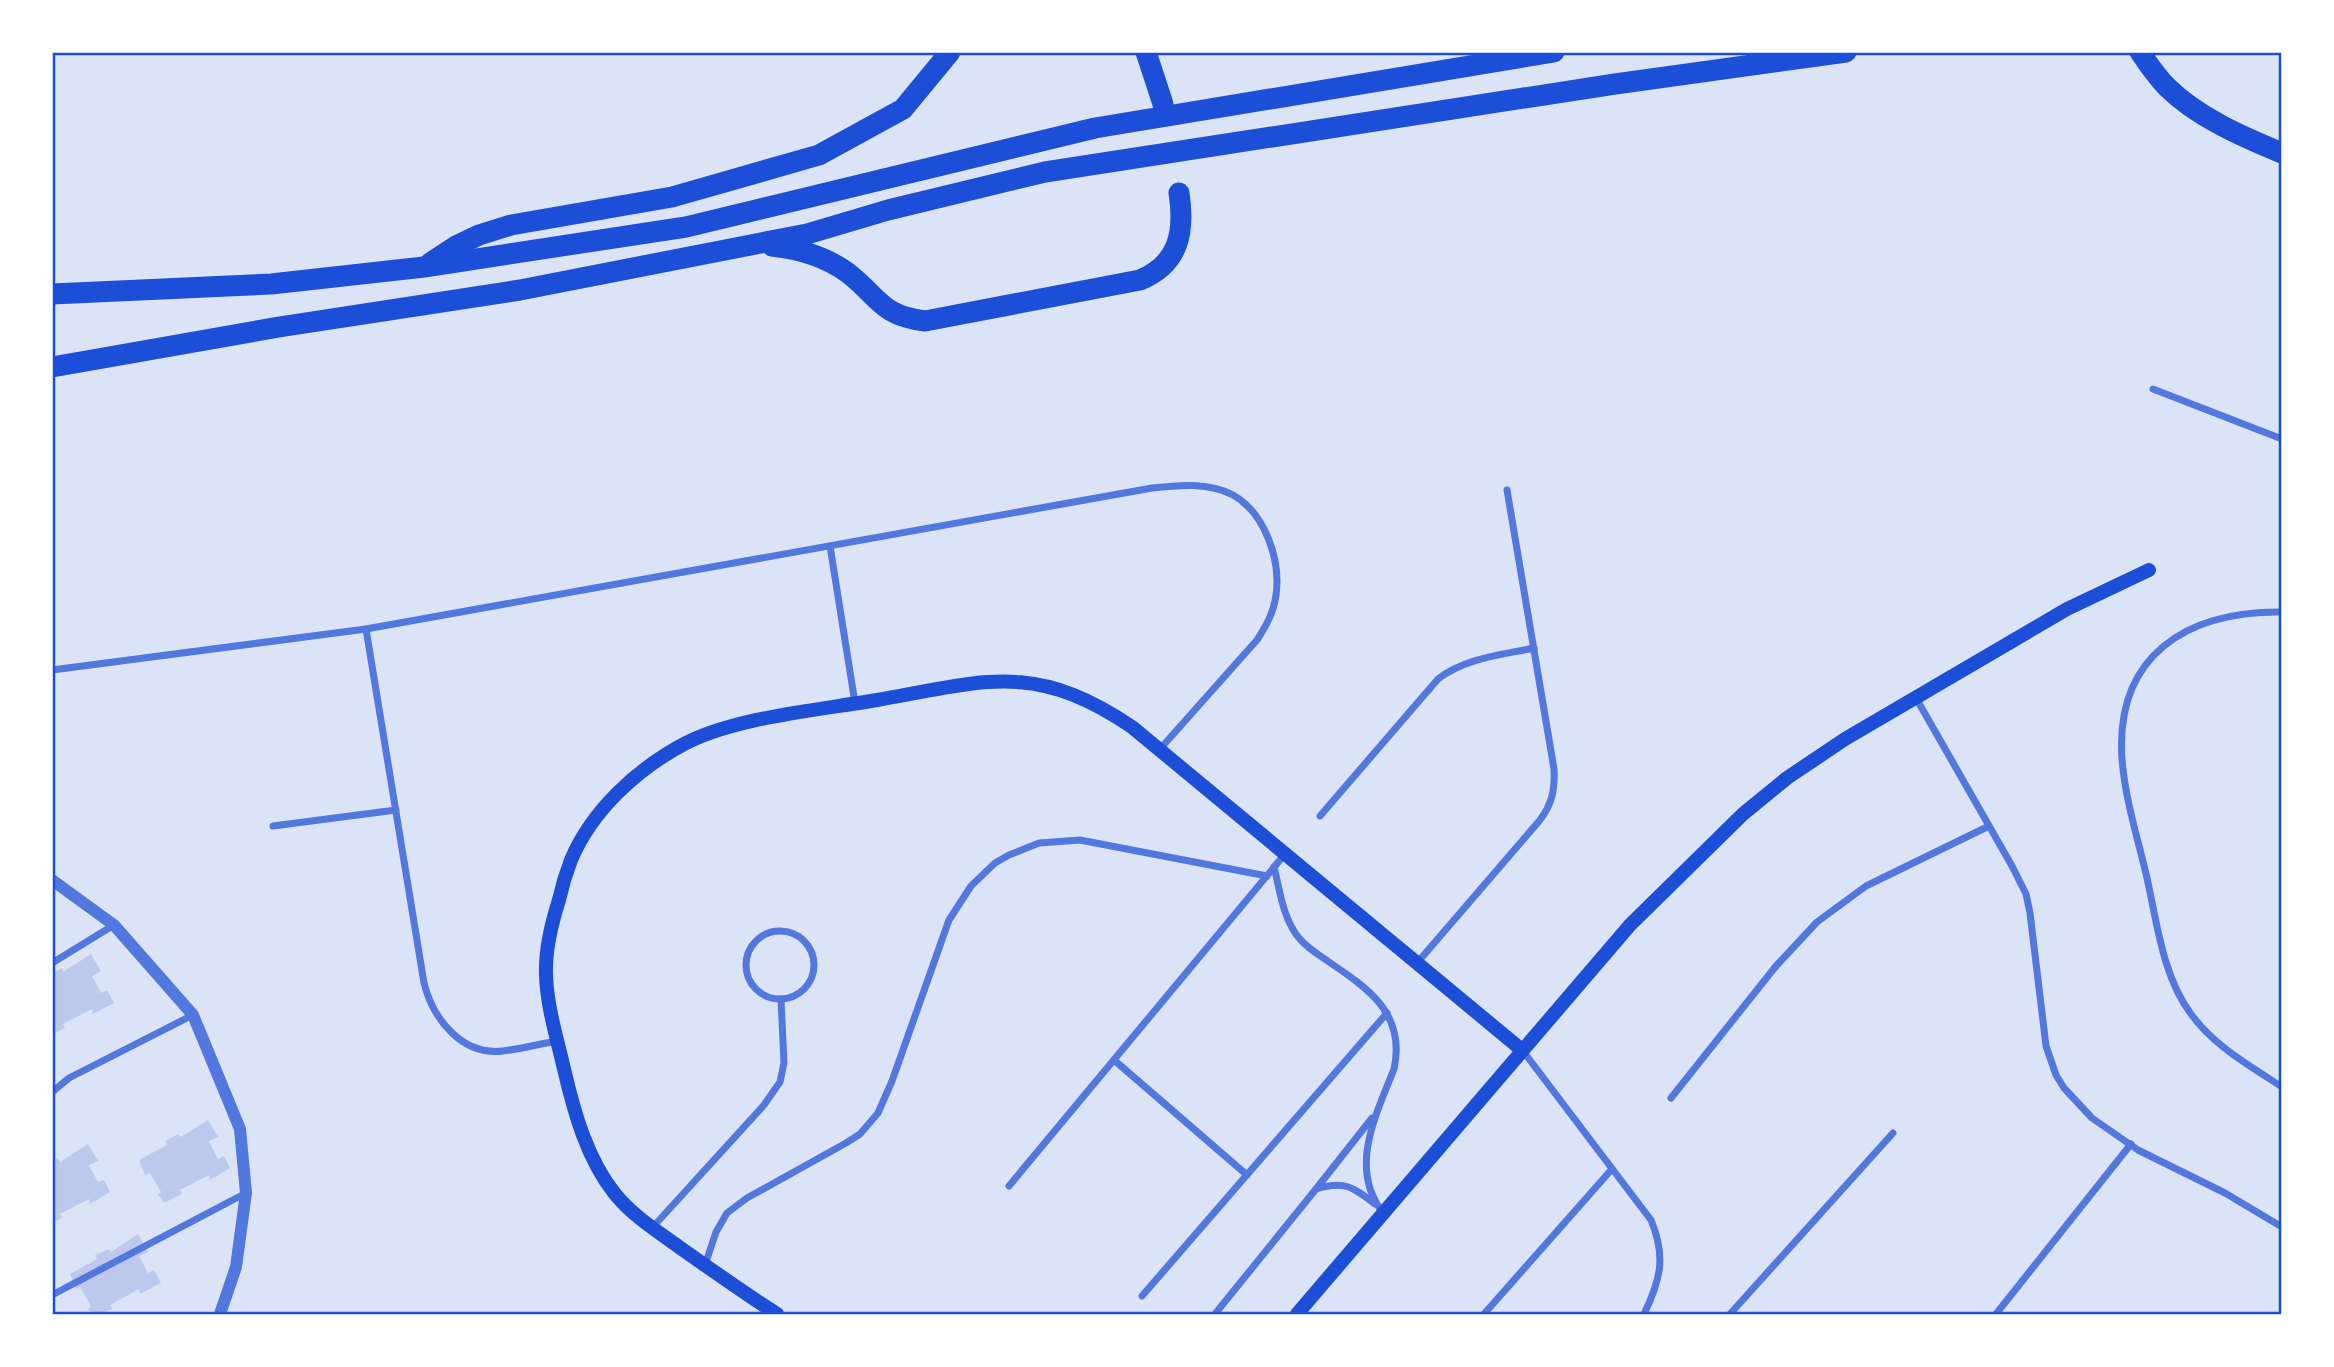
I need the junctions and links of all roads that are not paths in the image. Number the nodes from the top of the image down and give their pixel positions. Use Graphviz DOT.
graph roads {
  1 [pos="950,52"];
  2 [pos="1146,52"];
  3 [pos="1553,52"];
  4 [pos="1846,52"];
  5 [pos="2140,52"];
  6 [pos="1163,104"];
  7 [pos="2281,153"];
  8 [pos="1179,193"];
  9 [pos="756,244"];
  10 [pos="424,267"];
  11 [pos="52,295"];
  12 [pos="52,366"];
  13 [pos="2153,389"];
  14 [pos="2281,439"];
  15 [pos="1507,490"];
  16 [pos="830,546"];
  17 [pos="2149,570"];
  18 [pos="2281,612"];
  19 [pos="366,629"];
  20 [pos="1534,648"];
  21 [pos="52,670"];
  22 [pos="1916,697"];
  23 [pos="855,704"];
  24 [pos="1159,750"];
  25 [pos="396,810"];
  26 [pos="1320,816"];
  27 [pos="1989,826"];
  28 [pos="273,827"];
  29 [pos="1285,854"];
  30 [pos="1275,867"];
  31 [pos="1267,876"];
  32 [pos="52,880"];
  33 [pos="114,925"];
  34 [pos="52,963"];
  35 [pos="1417,963"];
  36 [pos="780,999"];
  37 [pos="1387,1013"];
  38 [pos="193,1015"];
  39 [pos="557,1041"];
  40 [pos="1522,1050"];
  41 [pos="1114,1060"];
  42 [pos="2281,1087"];
  43 [pos="52,1092"];
  44 [pos="1671,1098"];
  45 [pos="1377,1112"];
  46 [pos="1893,1133"];
  47 [pos="2130,1144"];
  48 [pos="1612,1169"];
  49 [pos="1247,1175"];
  50 [pos="1009,1186"];
  51 [pos="1316,1189"];
  52 [pos="246,1193"];
  53 [pos="1380,1209"];
  54 [pos="2281,1227"];
  55 [pos="652,1228"];
  56 [pos="705,1265"];
  57 [pos="52,1295"];
  58 [pos="1142,1296"];
  59 [pos="220,1314"];
  60 [pos="777,1314"];
  61 [pos="1215,1314"];
  62 [pos="1297,1314"];
  63 [pos="1484,1314"];
  64 [pos="1644,1314"];
  65 [pos="1730,1314"];
  66 [pos="1996,1314"];
  1 -- 10 [label="highway"];
  2 -- 6 [label="highway"];
  3 -- 10 [label="highway"];
  4 -- 9 [label="highway"];
  5 -- 7 [label="highway"];
  8 -- 9 [label="highway"];
  9 -- 12 [label="highway"];
  10 -- 11 [label="highway"];
  13 -- 14 [label="street"];
  15 -- 20 [label="street"];
  16 -- 19 [label="street"];
  16 -- 23 [label="street"];
  16 -- 24 [label="street"];
  17 -- 22 [label="main road"];
  18 -- 42 [label="street"];
  19 -- 21 [label="street"];
  19 -- 25 [label="street"];
  20 -- 26 [label="street"];
  20 -- 35 [label="street"];
  22 -- 27 [label="street"];
  22 -- 40 [label="main road"];
  23 -- 24 [label="main road"];
  23 -- 39 [label="main road"];
  24 -- 29 [label="main road"];
  25 -- 28 [label="street"];
  25 -- 39 [label="street"];
  27 -- 44 [label="street"];
  27 -- 47 [label="street"];
  29 -- 30 [label="street"];
  29 -- 35 [label="main road"];
  30 -- 31 [label="street"];
  30 -- 37 [label="street"];
  31 -- 41 [label="street"];
  31 -- 56 [label="street"];
  32 -- 33 [label="street"];
  33 -- 34 [label="street"];
  33 -- 38 [label="street"];
  35 -- 40 [label="main road"];
  36 -- 36 [label="street"];
  36 -- 55 [label="street"];
  37 -- 45 [label="street"];
  37 -- 49 [label="street"];
  38 -- 43 [label="street"];
  38 -- 52 [label="street"];
  39 -- 55 [label="main road"];
  40 -- 48 [label="street"];
  40 -- 53 [label="main road"];
  41 -- 49 [label="street"];
  41 -- 50 [label="street"];
  45 -- 51 [label="street"];
  45 -- 53 [label="street"];
  46 -- 65 [label="street"];
  47 -- 54 [label="street"];
  47 -- 66 [label="street"];
  48 -- 63 [label="street"];
  48 -- 64 [label="street"];
  49 -- 58 [label="street"];
  51 -- 53 [label="street"];
  51 -- 61 [label="street"];
  52 -- 57 [label="street"];
  52 -- 59 [label="street"];
  53 -- 62 [label="main road"];
  55 -- 56 [label="main road"];
  56 -- 60 [label="main road"];
}
